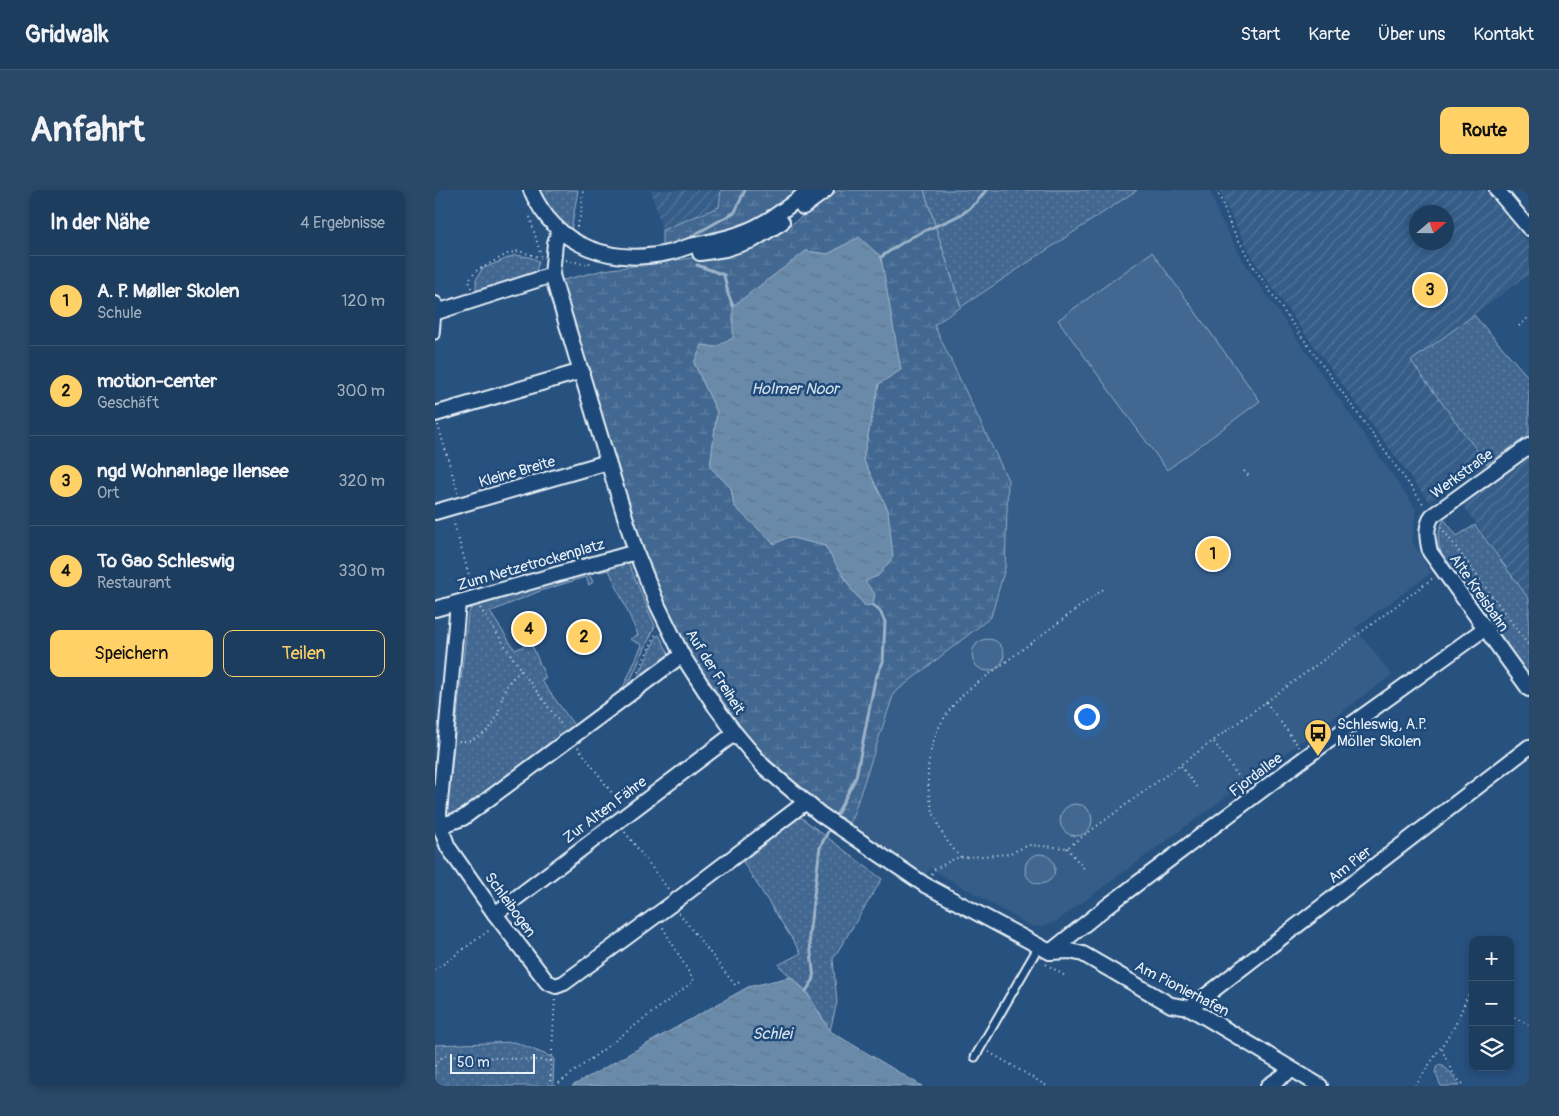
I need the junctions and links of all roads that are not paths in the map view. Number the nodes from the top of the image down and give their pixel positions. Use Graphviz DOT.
graph roads {
  1 [pos="531,190"];
  2 [pos="810,190"];
  3 [pos="826,190"];
  4 [pos="1497,190"];
  5 [pos="1529,228"];
  6 [pos="559,230"];
  7 [pos="672,252"];
  8 [pos="552,274"];
  9 [pos="436,308"];
  10 [pos="435,335"];
  11 [pos="582,371"];
  12 [pos="436,417"];
  13 [pos="1529,446"];
  14 [pos="608,462"];
  15 [pos="435,512"];
  16 [pos="1426,537"];
  17 [pos="636,552"];
  18 [pos="458,603"];
  19 [pos="435,609"];
  20 [pos="1485,629"];
  21 [pos="682,656"];
  22 [pos="1529,689"];
  23 [pos="735,733"];
  24 [pos="1529,747"];
  25 [pos="806,802"];
  26 [pos="440,826"];
  27 [pos="498,918"];
  28 [pos="1045,949"];
  29 [pos="1190,1008"];
  30 [pos="975,1057"];
  31 [pos="1293,1070"];
  32 [pos="1268,1086"];
  33 [pos="1320,1086"];
  1 -- 6 [label="street"];
  2 -- 7 [label="street"];
  3 -- 7 [label="street"];
  4 -- 5 [label="street"];
  6 -- 7 [label="street"];
  6 -- 8 [label="street, Auf der Freiheit"];
  8 -- 9 [label="street"];
  8 -- 11 [label="street, Auf der Freiheit"];
  9 -- 10 [label="lane"];
  11 -- 12 [label="street"];
  11 -- 14 [label="street, Auf der Freiheit"];
  13 -- 16 [label="street, Werkstraße"];
  14 -- 15 [label="street, Kleine Breite"];
  14 -- 17 [label="street, Auf der Freiheit"];
  16 -- 20 [label="street, Alte Kreisbahn"];
  17 -- 18 [label="street, Zum Netzetrockenplatz"];
  17 -- 21 [label="street, Auf der Freiheit"];
  18 -- 19 [label="street, Zum Netzetrockenplatz"];
  18 -- 26 [label="street"];
  20 -- 22 [label="street, Alte Kreisbahn"];
  20 -- 28 [label="street, Fjordallee"];
  21 -- 23 [label="street, Auf der Freiheit"];
  21 -- 26 [label="street"];
  23 -- 25 [label="street, Auf der Freiheit"];
  23 -- 27 [label="street, Zur Alten Fähre"];
  24 -- 29 [label="street, Am Pier"];
  25 -- 27 [label="street, Schleibogen"];
  25 -- 28 [label="street, Auf der Freiheit"];
  26 -- 27 [label="street, Schleibogen"];
  28 -- 29 [label="street, Am Pionierhafen"];
  28 -- 30 [label="lane"];
  29 -- 31 [label="street, Am Pionierhafen"];
  31 -- 32 [label="street"];
  31 -- 33 [label="street, Am Pionierhafen"];
}
